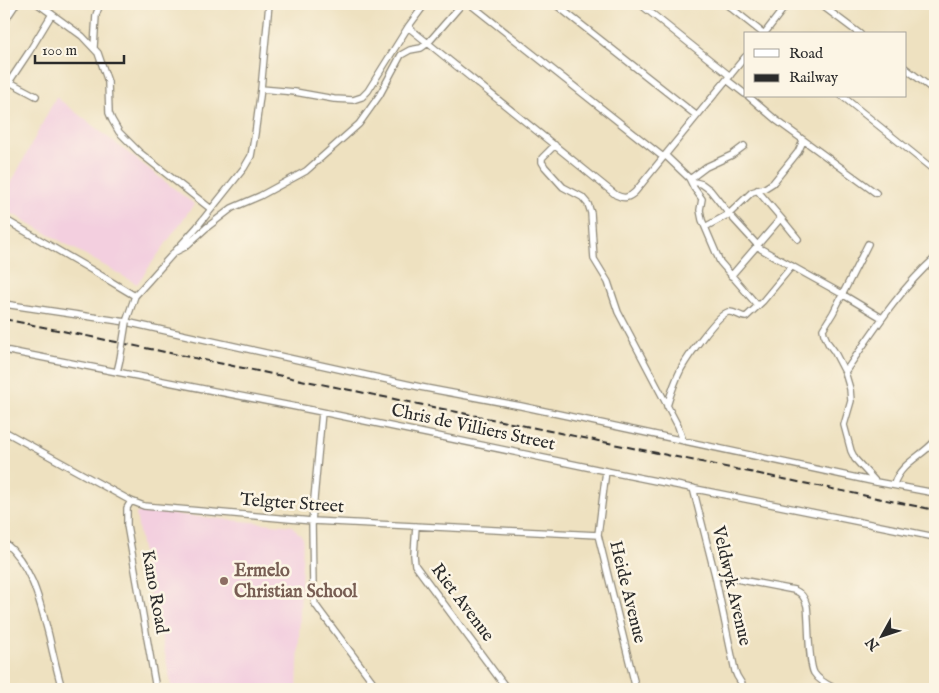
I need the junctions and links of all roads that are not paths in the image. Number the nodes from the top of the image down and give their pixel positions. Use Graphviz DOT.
graph roads {
  1 [pos="16,4"];
  2 [pos="38,4"];
  3 [pos="100,4"];
  4 [pos="269,4"];
  5 [pos="425,4"];
  6 [pos="462,4"];
  7 [pos="470,4"];
  8 [pos="555,4"];
  9 [pos="640,4"];
  10 [pos="726,4"];
  11 [pos="787,4"];
  12 [pos="820,4"];
  13 [pos="52,14"];
  14 [pos="4,22"];
  15 [pos="408,27"];
  16 [pos="761,32"];
  17 [pos="766,32"];
  18 [pos="857,32"];
  19 [pos="428,43"];
  20 [pos="94,47"];
  21 [pos="744,58"];
  22 [pos="906,69"];
  23 [pos="728,78"];
  24 [pos="6,81"];
  25 [pos="261,89"];
  26 [pos="935,91"];
  27 [pos="744,92"];
  28 [pos="36,96"];
  29 [pos="750,98"];
  30 [pos="844,98"];
  31 [pos="697,116"];
  32 [pos="803,140"];
  33 [pos="555,145"];
  34 [pos="744,146"];
  35 [pos="664,156"];
  36 [pos="935,171"];
  37 [pos="690,180"];
  38 [pos="757,190"];
  39 [pos="876,193"];
  40 [pos="211,209"];
  41 [pos="729,214"];
  42 [pos="782,218"];
  43 [pos="4,220"];
  44 [pos="705,227"];
  45 [pos="798,239"];
  46 [pos="868,244"];
  47 [pos="758,246"];
  48 [pos="174,253"];
  49 [pos="935,258"];
  50 [pos="792,266"];
  51 [pos="731,276"];
  52 [pos="842,294"];
  53 [pos="135,296"];
  54 [pos="4,304"];
  55 [pos="758,306"];
  56 [pos="882,318"];
  57 [pos="126,322"];
  58 [pos="4,350"];
  59 [pos="117,372"];
  60 [pos="845,372"];
  61 [pos="667,406"];
  62 [pos="322,412"];
  63 [pos="4,431"];
  64 [pos="683,441"];
  65 [pos="935,441"];
  66 [pos="606,471"];
  67 [pos="876,482"];
  68 [pos="894,484"];
  69 [pos="693,488"];
  70 [pos="935,493"];
  71 [pos="131,502"];
  72 [pos="312,521"];
  73 [pos="416,526"];
  74 [pos="598,534"];
  75 [pos="935,538"];
  76 [pos="4,542"];
  77 [pos="715,575"];
  78 [pos="62,689"];
  79 [pos="156,689"];
  80 [pos="378,689"];
  81 [pos="507,689"];
  82 [pos="636,689"];
  83 [pos="745,689"];
  84 [pos="836,689"];
  1 -- 14 [label="street"];
  2 -- 13 [label="street"];
  3 -- 20 [label="street"];
  4 -- 25 [label="street"];
  5 -- 15 [label="street"];
  6 -- 19 [label="street"];
  7 -- 35 [label="street"];
  8 -- 31 [label="street"];
  9 -- 23 [label="street"];
  10 -- 16 [label="street"];
  11 -- 17 [label="street"];
  12 -- 18 [label="street"];
  13 -- 20 [label="street"];
  13 -- 24 [label="street"];
  15 -- 19 [label="street"];
  15 -- 25 [label="street"];
  19 -- 33 [label="street"];
  19 -- 48 [label="street"];
  20 -- 40 [label="street"];
  21 -- 23 [label="street"];
  22 -- 26 [label="street"];
  23 -- 27 [label="street"];
  23 -- 31 [label="street"];
  24 -- 28 [label="street"];
  25 -- 40 [label="street"];
  29 -- 32 [label="street"];
  30 -- 36 [label="street"];
  31 -- 35 [label="street"];
  32 -- 38 [label="street"];
  32 -- 39 [label="street"];
  33 -- 35 [label="street"];
  33 -- 61 [label="street"];
  34 -- 37 [label="street"];
  35 -- 37 [label="street"];
  37 -- 41 [label="street"];
  37 -- 44 [label="street"];
  38 -- 41 [label="street"];
  38 -- 42 [label="street"];
  40 -- 48 [label="street"];
  41 -- 44 [label="street"];
  41 -- 47 [label="street"];
  42 -- 45 [label="street"];
  42 -- 47 [label="street"];
  43 -- 53 [label="street"];
  44 -- 51 [label="street"];
  46 -- 52 [label="street"];
  47 -- 50 [label="street"];
  47 -- 51 [label="street"];
  48 -- 53 [label="street"];
  49 -- 56 [label="street"];
  50 -- 52 [label="street"];
  50 -- 55 [label="street"];
  51 -- 55 [label="street"];
  52 -- 56 [label="street"];
  52 -- 60 [label="street"];
  53 -- 57 [label="street"];
  54 -- 57 [label="street"];
  55 -- 61 [label="street"];
  56 -- 60 [label="street"];
  57 -- 59 [label="street, bridge"];
  57 -- 64 [label="street"];
  58 -- 59 [label="street, Chris de Villiers Street"];
  59 -- 62 [label="street, Chris de Villiers Street"];
  60 -- 67 [label="street"];
  61 -- 64 [label="street"];
  62 -- 66 [label="street, Chris de Villiers Street"];
  62 -- 72 [label="street"];
  63 -- 71 [label="street, Telgter Street"];
  64 -- 67 [label="street"];
  65 -- 68 [label="street"];
  66 -- 69 [label="street, Chris de Villiers Street"];
  66 -- 74 [label="street, Heide Avenue"];
  67 -- 68 [label="street"];
  68 -- 70 [label="street"];
  69 -- 75 [label="street, Chris de Villiers Street"];
  69 -- 77 [label="street, Veldwyk Avenue"];
  71 -- 72 [label="street, Telgter Street"];
  71 -- 79 [label="street, Kano Road"];
  72 -- 73 [label="street, Telgter Street"];
  72 -- 80 [label="street"];
  73 -- 74 [label="street, Telgter Street"];
  73 -- 81 [label="street, Riet Avenue"];
  74 -- 82 [label="street, Heide Avenue"];
  76 -- 78 [label="street"];
  77 -- 83 [label="street, Veldwyk Avenue"];
  77 -- 84 [label="street"];
}
